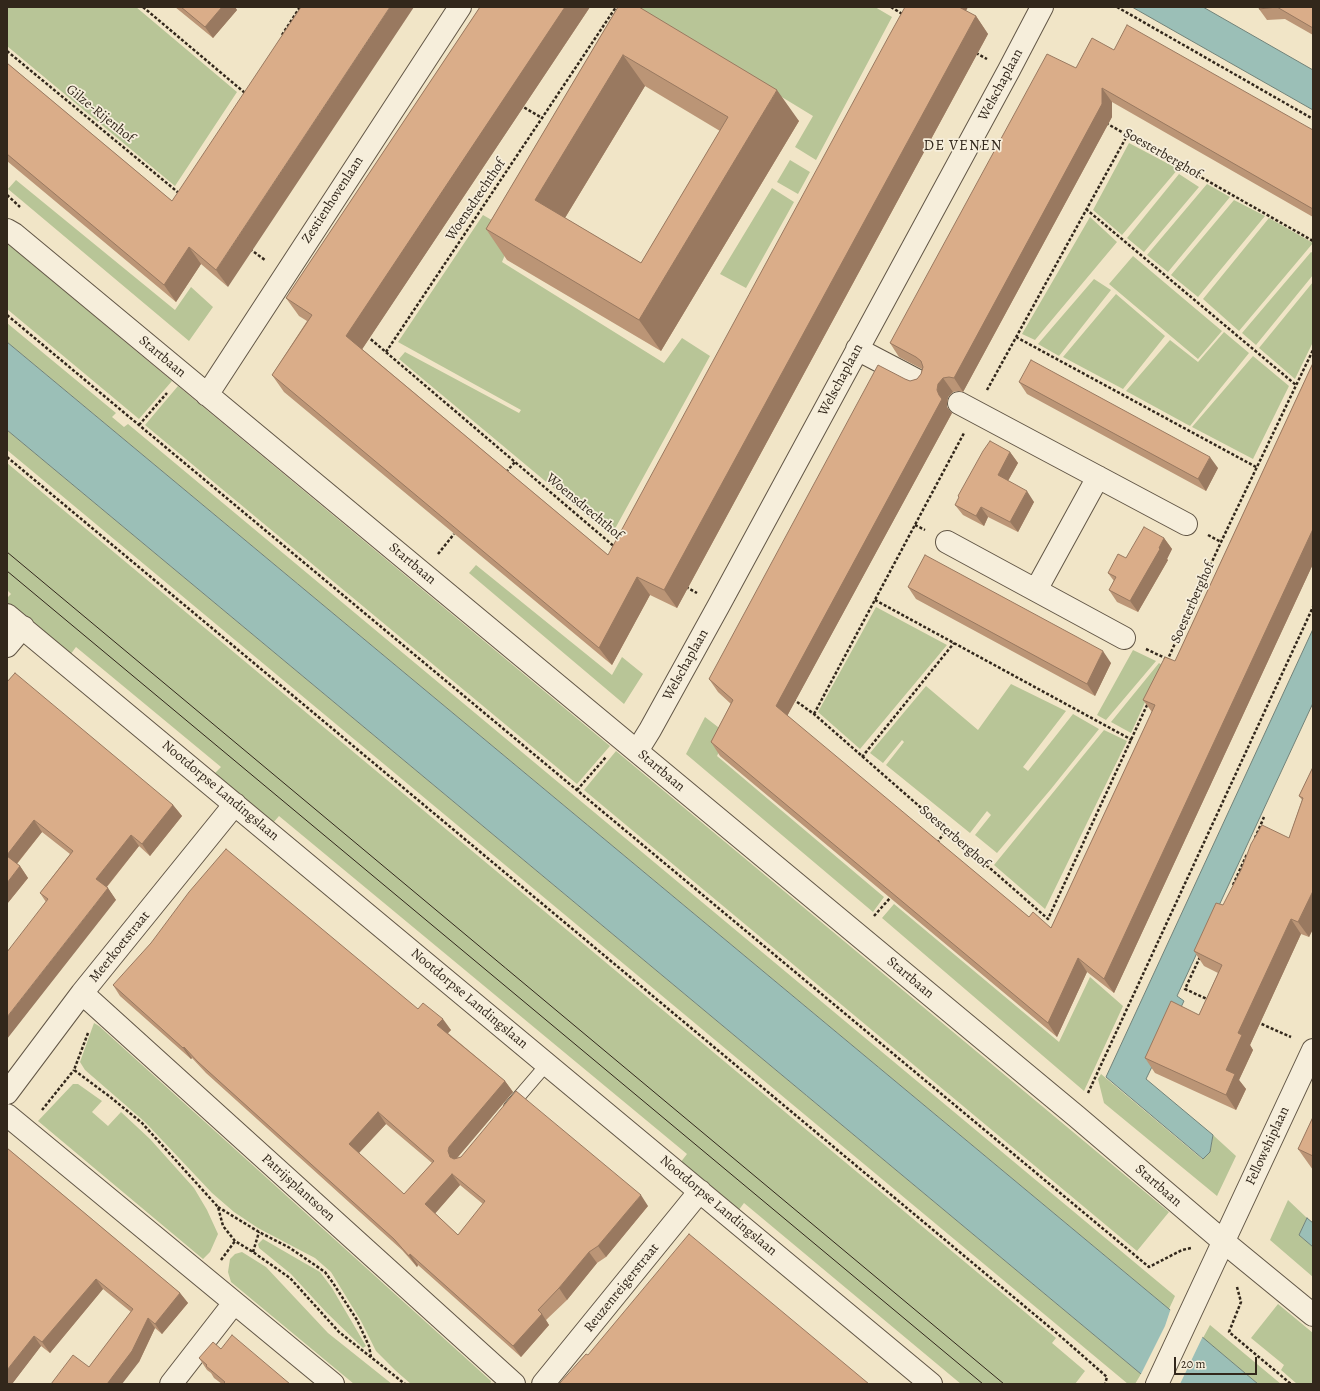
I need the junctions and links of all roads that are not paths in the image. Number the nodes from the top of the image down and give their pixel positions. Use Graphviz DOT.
graph roads {
  1 [pos="460,7"];
  2 [pos="1042,7"];
  3 [pos="7,230"];
  4 [pos="857,349"];
  5 [pos="920,382"];
  6 [pos="207,394"];
  7 [pos="959,403"];
  8 [pos="1098,477"];
  9 [pos="1186,524"];
  10 [pos="947,542"];
  11 [pos="1036,590"];
  12 [pos="15,621"];
  13 [pos="1124,638"];
  14 [pos="7,646"];
  15 [pos="630,745"];
  16 [pos="235,804"];
  17 [pos="90,1000"];
  18 [pos="1313,1050"];
  19 [pos="547,1064"];
  20 [pos="7,1093"];
  21 [pos="502,1116"];
  22 [pos="13,1120"];
  23 [pos="700,1191"];
  24 [pos="1224,1242"];
  25 [pos="234,1302"];
  26 [pos="1313,1315"];
  27 [pos="171,1384"];
  28 [pos="333,1384"];
  29 [pos="514,1384"];
  30 [pos="543,1384"];
  31 [pos="931,1384"];
  32 [pos="1157,1384"];
  1 -- 6 [label="street, Zestienhovenlaan"];
  2 -- 4 [label="street, Welschaplaan"];
  3 -- 6 [label="street, Startbaan"];
  4 -- 5 [label="street"];
  4 -- 15 [label="street, Welschaplaan"];
  6 -- 15 [label="street, Startbaan"];
  7 -- 8 [label="street"];
  8 -- 9 [label="street"];
  8 -- 11 [label="street"];
  10 -- 11 [label="street"];
  11 -- 13 [label="street"];
  12 -- 14 [label="street"];
  12 -- 16 [label="street, Nootdorpse Landingslaan"];
  15 -- 24 [label="street, Startbaan"];
  16 -- 17 [label="street, Meerkoetstraat"];
  16 -- 19 [label="street, Nootdorpse Landingslaan"];
  17 -- 20 [label="street, Meerkoetstraat"];
  17 -- 29 [label="street, Patrijsplantsoen"];
  18 -- 24 [label="street, Fellowshiplaan"];
  19 -- 21 [label="lane"];
  19 -- 23 [label="street, Nootdorpse Landingslaan"];
  22 -- 25 [label="street"];
  23 -- 30 [label="street, Reuzenreigerstraat"];
  23 -- 31 [label="street, Nootdorpse Landingslaan"];
  24 -- 26 [label="street, Startbaan"];
  24 -- 32 [label="street"];
  25 -- 27 [label="street"];
  25 -- 28 [label="street"];
}
